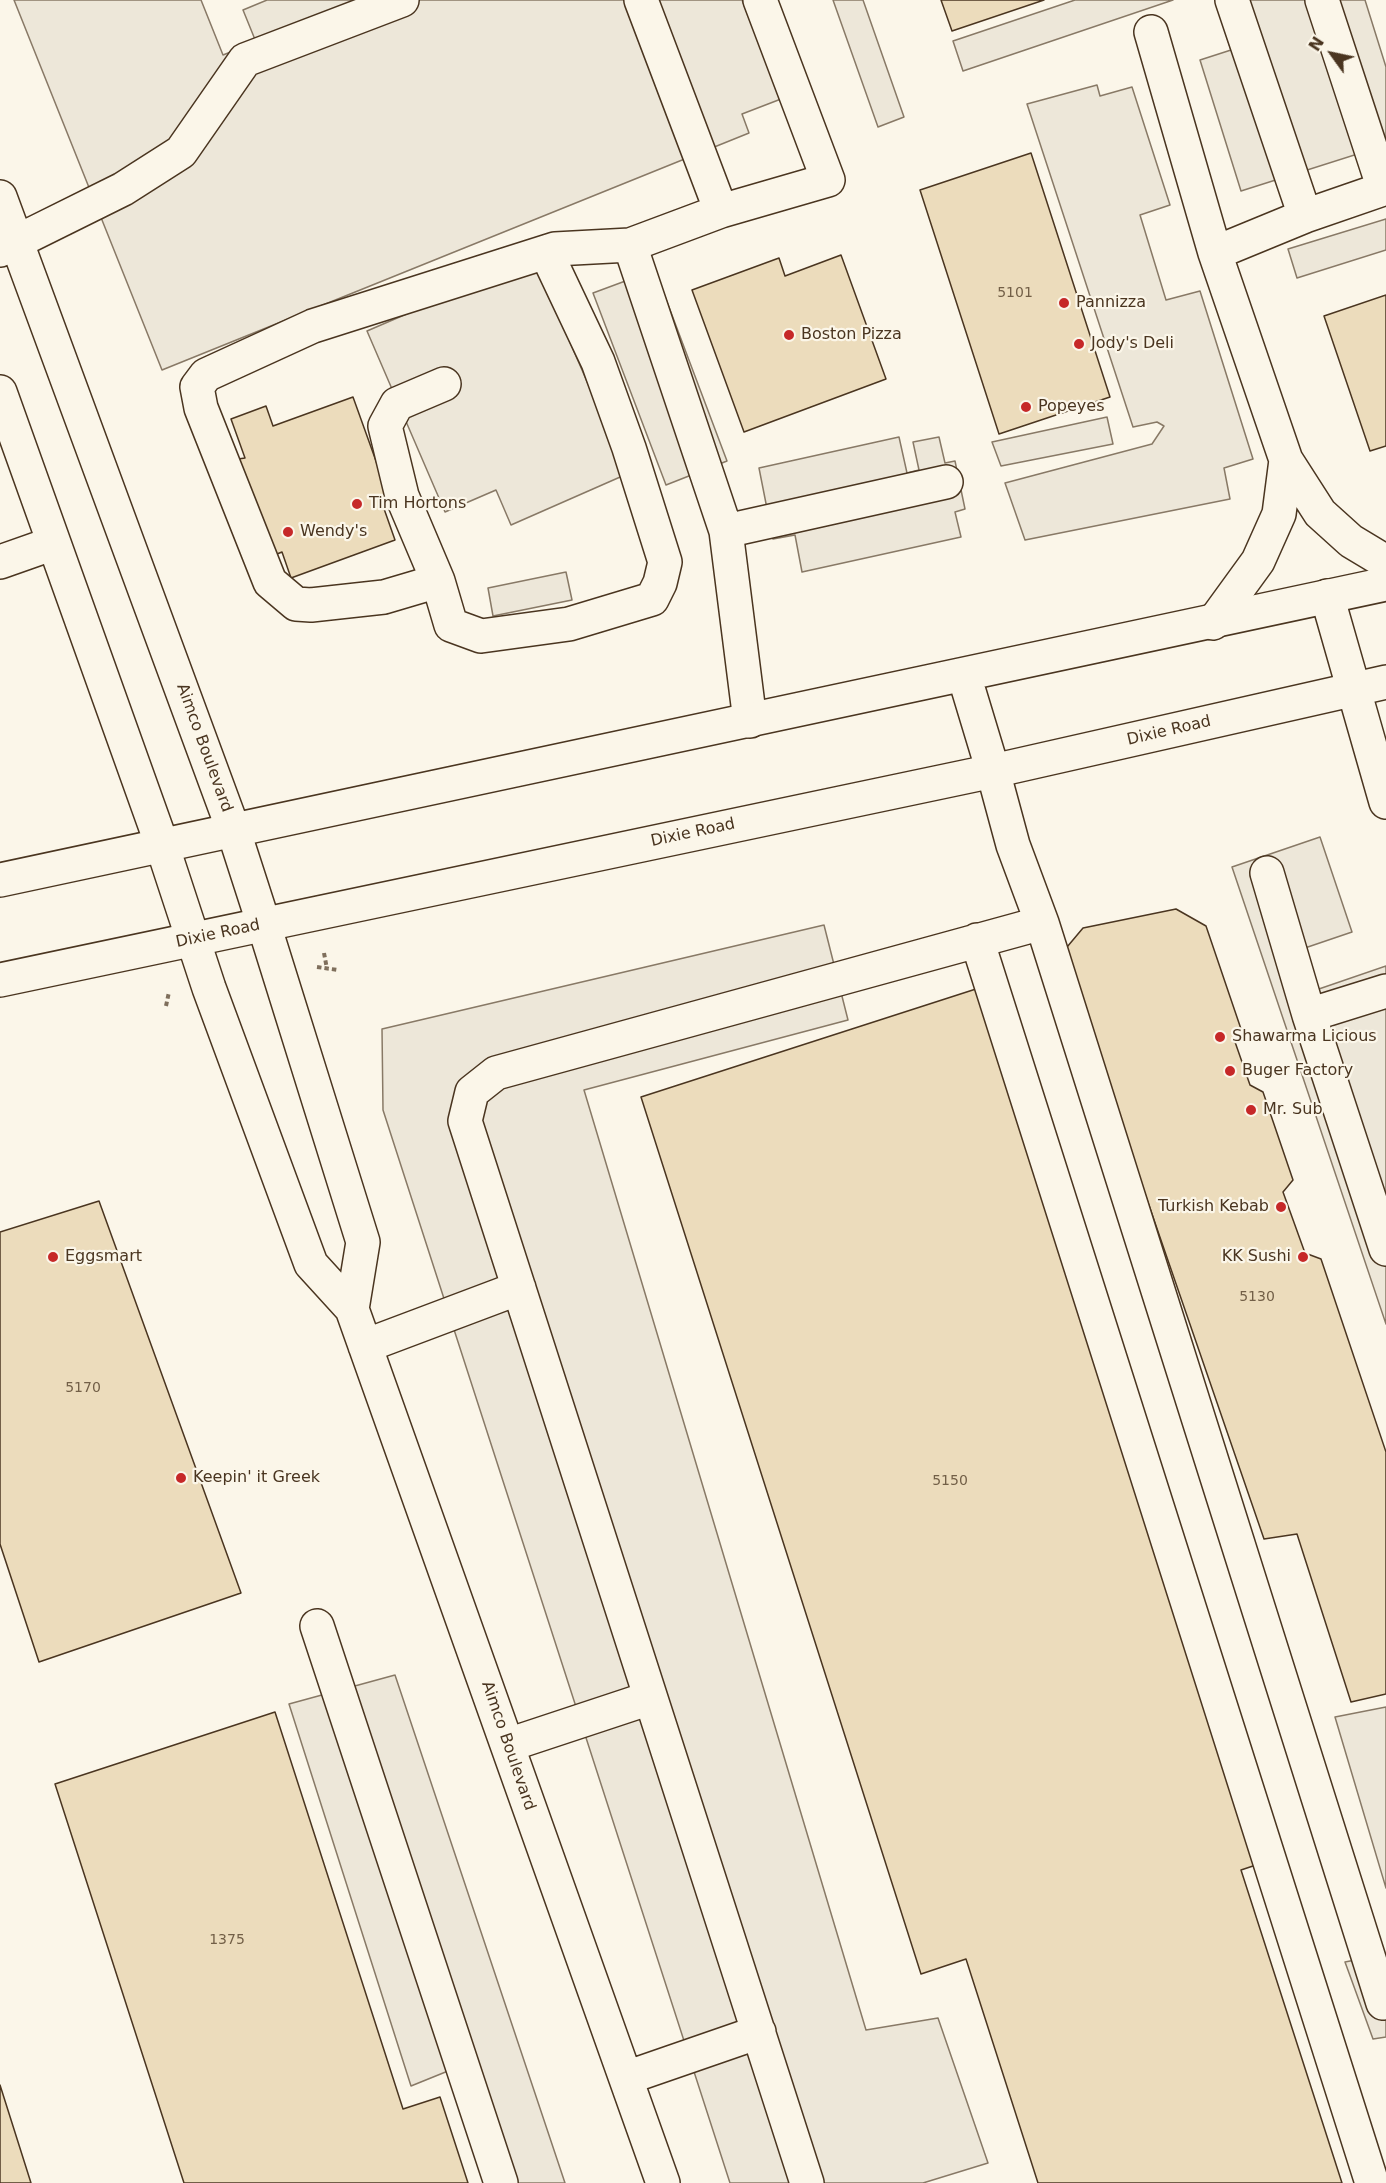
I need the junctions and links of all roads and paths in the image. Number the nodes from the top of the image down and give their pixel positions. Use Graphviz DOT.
graph roads {
  1 [pos="402,0"];
  2 [pos="642,0"];
  3 [pos="760,0"];
  4 [pos="1232,0"];
  5 [pos="1322,0"];
  6 [pos="1151,32"];
  7 [pos="1385,189"];
  8 [pos="0,197"];
  9 [pos="721,211"];
  10 [pos="1305,216"];
  11 [pos="630,245"];
  12 [pos="8,247"];
  13 [pos="546,252"];
  14 [pos="1215,253"];
  15 [pos="444,384"];
  16 [pos="0,392"];
  17 [pos="1286,460"];
  18 [pos="946,482"];
  19 [pos="726,531"];
  20 [pos="54,543"];
  21 [pos="0,562"];
  22 [pos="1386,562"];
  23 [pos="438,581"];
  24 [pos="1386,584"];
  25 [pos="1327,596"];
  26 [pos="1213,623"];
  27 [pos="964,675"];
  28 [pos="1386,682"];
  29 [pos="1353,689"];
  30 [pos="750,721"];
  31 [pos="993,771"];
  32 [pos="1386,802"];
  33 [pos="233,829"];
  34 [pos="162,845"];
  35 [pos="1267,873"];
  36 [pos="0,880"];
  37 [pos="1041,923"];
  38 [pos="264,925"];
  39 [pos="193,939"];
  40 [pos="977,940"];
  41 [pos="324,953"];
  42 [pos="313,967"];
  43 [pos="327,969"];
  44 [pos="338,970"];
  45 [pos="0,980"];
  46 [pos="170,985"];
  47 [pos="1386,991"];
  48 [pos="166,1006"];
  49 [pos="1309,1014"];
  50 [pos="1386,1249"];
  51 [pos="519,1288"];
  52 [pos="352,1309"];
  53 [pos="365,1346"];
  54 [pos="317,1626"];
  55 [pos="650,1698"];
  56 [pos="508,1745"];
  57 [pos="1386,2002"];
  58 [pos="759,2032"];
  59 [pos="626,2078"];
  60 [pos="501,2183"];
  61 [pos="663,2183"];
  62 [pos="807,2183"];
  63 [pos="1372,2183"];
  1 -- 12 [label="street"];
  2 -- 9 [label="street"];
  3 -- 9 [label="street"];
  4 -- 10 [label="street"];
  5 -- 7 [label="street"];
  6 -- 14 [label="street"];
  7 -- 10 [label="street"];
  8 -- 12 [label="street, Aimco Boulevard"];
  9 -- 11 [label="street"];
  10 -- 14 [label="street"];
  11 -- 13 [label="street"];
  11 -- 19 [label="street"];
  12 -- 33 [label="street, Aimco Boulevard"];
  13 -- 23 [label="street"];
  13 -- 23 [label="street"];
  14 -- 17 [label="street"];
  15 -- 23 [label="street"];
  16 -- 20 [label="street, Aimco Boulevard"];
  17 -- 22 [label="street"];
  17 -- 26 [label="street"];
  18 -- 19 [label="street"];
  19 -- 30 [label="street"];
  20 -- 21 [label="street"];
  20 -- 34 [label="street, Aimco Boulevard"];
  24 -- 25 [label="street"];
  25 -- 26 [label="street"];
  25 -- 29 [label="street"];
  26 -- 27 [label="street"];
  27 -- 30 [label="street"];
  27 -- 31 [label="street"];
  28 -- 29 [label="street, Dixie Road"];
  29 -- 31 [label="street, Dixie Road"];
  29 -- 32 [label="street"];
  30 -- 33 [label="street"];
  31 -- 37 [label="street"];
  31 -- 38 [label="street, Dixie Road"];
  33 -- 34 [label="street"];
  33 -- 38 [label="street, Aimco Boulevard"];
  34 -- 36 [label="street"];
  34 -- 39 [label="street, Aimco Boulevard"];
  35 -- 49 [label="street"];
  37 -- 40 [label="street"];
  37 -- 57 [label="street"];
  38 -- 39 [label="street, Dixie Road"];
  38 -- 52 [label="street, Aimco Boulevard"];
  39 -- 45 [label="street, Dixie Road"];
  39 -- 52 [label="street, Aimco Boulevard"];
  40 -- 51 [label="street"];
  40 -- 63 [label="street"];
  41 -- 43 [label="path"];
  42 -- 43 [label="path"];
  43 -- 44 [label="path"];
  46 -- 48 [label="path"];
  47 -- 49 [label="street"];
  49 -- 50 [label="street"];
  51 -- 53 [label="street"];
  51 -- 55 [label="street"];
  52 -- 53 [label="street, Aimco Boulevard"];
  53 -- 56 [label="street, Aimco Boulevard"];
  54 -- 60 [label="street"];
  55 -- 56 [label="street"];
  55 -- 58 [label="street"];
  56 -- 59 [label="street, Aimco Boulevard"];
  58 -- 59 [label="street"];
  58 -- 62 [label="street"];
  59 -- 61 [label="street, Aimco Boulevard"];
}
